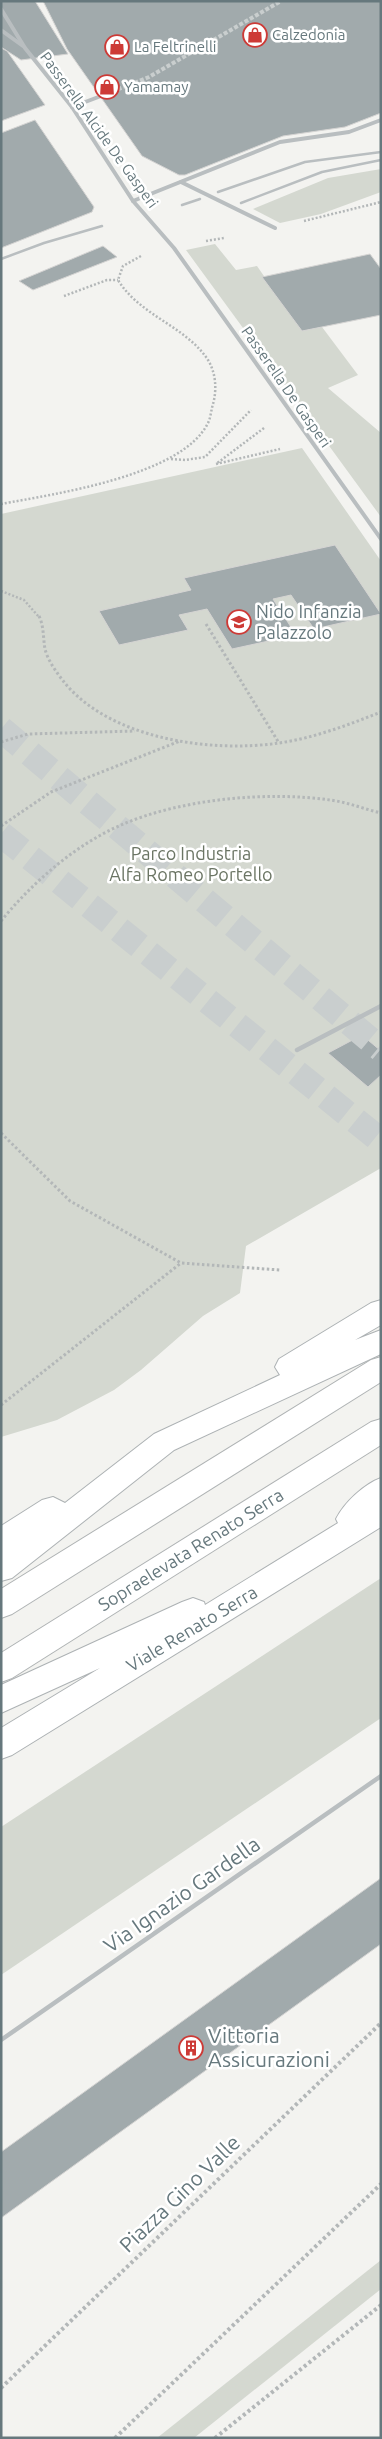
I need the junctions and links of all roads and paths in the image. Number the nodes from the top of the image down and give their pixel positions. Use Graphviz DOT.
graph roads {
  1 [pos="1,9"];
  2 [pos="1,30"];
  3 [pos="25,48"];
  4 [pos="101,96"];
  5 [pos="72,107"];
  6 [pos="381,120"];
  7 [pos="381,152"];
  8 [pos="381,160"];
  9 [pos="181,182"];
  10 [pos="218,192"];
  11 [pos="200,199"];
  12 [pos="133,201"];
  13 [pos="241,203"];
  14 [pos="182,205"];
  15 [pos="102,226"];
  16 [pos="276,228"];
  17 [pos="174,248"];
  18 [pos="1,259"];
  19 [pos="118,280"];
  20 [pos="64,296"];
  21 [pos="258,413"];
  22 [pos="267,426"];
  23 [pos="310,441"];
  24 [pos="170,459"];
  25 [pos="1,504"];
  26 [pos="381,539"];
  27 [pos="1,591"];
  28 [pos="206,624"];
  29 [pos="381,712"];
  30 [pos="137,731"];
  31 [pos="180,741"];
  32 [pos="1,742"];
  33 [pos="279,743"];
  34 [pos="381,813"];
  35 [pos="1,826"];
  36 [pos="1,921"];
  37 [pos="381,1006"];
  38 [pos="297,1050"];
  39 [pos="1,1133"];
  40 [pos="182,1264"];
  41 [pos="280,1270"];
  42 [pos="381,1311"];
  43 [pos="381,1341"];
  44 [pos="381,1368"];
  45 [pos="1,1405"];
  46 [pos="381,1430"];
  47 [pos="164,1442"];
  48 [pos="381,1490"];
  49 [pos="381,1511"];
  50 [pos="1,1541"];
  51 [pos="314,1554"];
  52 [pos="1,1569"];
  53 [pos="1,1605"];
  54 [pos="1,1669"];
  55 [pos="1,1700"];
  56 [pos="1,1745"];
  57 [pos="381,1776"];
  58 [pos="381,2024"];
  59 [pos="1,2040"];
  60 [pos="381,2184"];
  61 [pos="381,2306"];
  62 [pos="1,2388"];
  63 [pos="115,2438"];
  64 [pos="215,2438"];
  1 -- 3 [label="street"];
  2 -- 3 [label="street"];
  3 -- 5 [label="street, Passerella Alcide De Gasperi"];
  4 -- 5 [label="street"];
  5 -- 12 [label="street, Passerella Alcide De Gasperi"];
  6 -- 9 [label="street"];
  7 -- 10 [label="lane"];
  8 -- 13 [label="lane"];
  9 -- 12 [label="street"];
  9 -- 16 [label="street"];
  11 -- 14 [label="lane"];
  12 -- 17 [label="street, Passerella Alcide De Gasperi"];
  15 -- 18 [label="lane"];
  17 -- 19 [label="path"];
  17 -- 23 [label="street, Passerella De Gasperi"];
  19 -- 20 [label="path"];
  19 -- 24 [label="path"];
  21 -- 24 [label="path"];
  22 -- 23 [label="path"];
  23 -- 26 [label="street, Passerella De Gasperi"];
  24 -- 25 [label="path"];
  27 -- 30 [label="path"];
  28 -- 33 [label="path"];
  29 -- 33 [label="path"];
  30 -- 31 [label="path"];
  30 -- 32 [label="path"];
  31 -- 33 [label="path"];
  31 -- 35 [label="path"];
  34 -- 36 [label="path"];
  37 -- 38 [label="street"];
  39 -- 40 [label="path"];
  40 -- 41 [label="path"];
  40 -- 45 [label="path"];
  42 -- 47 [label="main road"];
  43 -- 47 [label="main road"];
  44 -- 53 [label="main road"];
  46 -- 54 [label="main road, Sopraelevata Renato Serra"];
  47 -- 50 [label="main road"];
  47 -- 52 [label="main road"];
  48 -- 51 [label="main road"];
  49 -- 51 [label="main road, Viale Renato Serra"];
  51 -- 55 [label="main road"];
  51 -- 56 [label="main road, Viale Renato Serra"];
  57 -- 59 [label="lane, Via Ignazio Gardella"];
  58 -- 62 [label="path, Piazza Gino Valle"];
  60 -- 63 [label="path"];
  61 -- 64 [label="path"];
}
